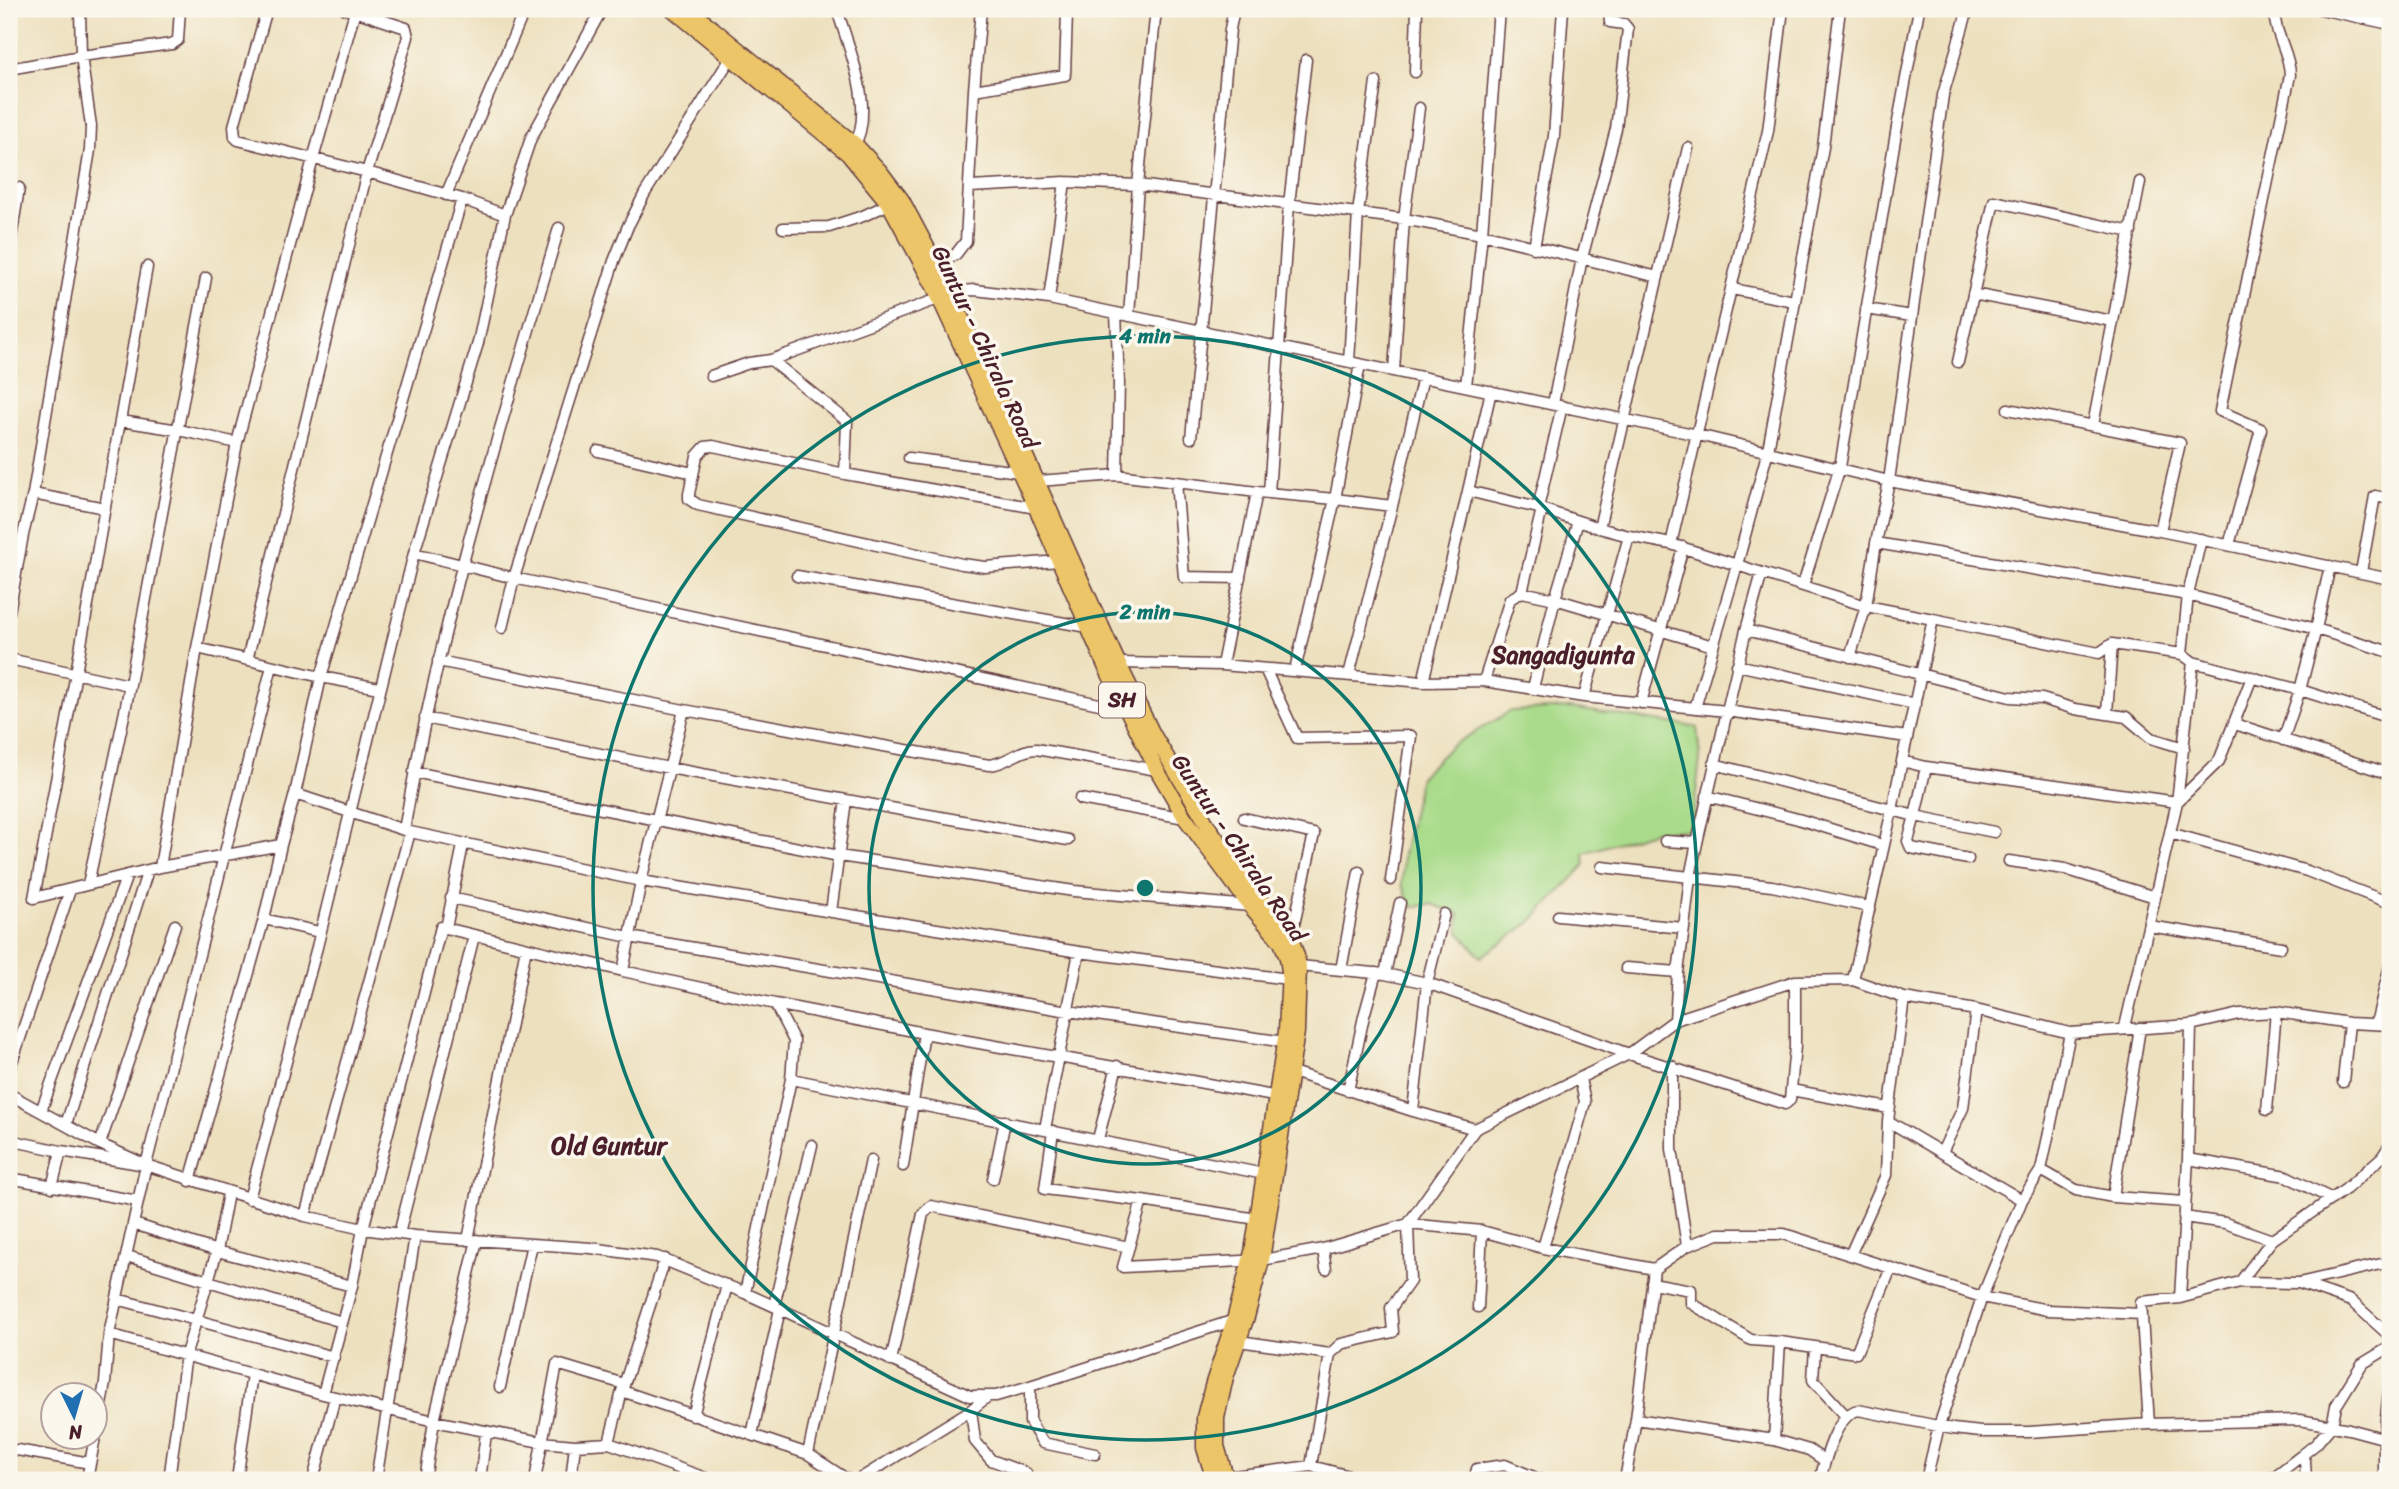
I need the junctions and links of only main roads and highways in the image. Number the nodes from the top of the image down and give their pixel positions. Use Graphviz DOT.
graph roads {
  1 [pos="671,9"];
  2 [pos="689,9"];
  3 [pos="852,149"];
  4 [pos="944,296"];
  5 [pos="1296,975"];
  6 [pos="1256,1261"];
  7 [pos="1241,1318"];
  8 [pos="1222,1479"];
  1 -- 3 [label="main road, Guntur - Chirala Road / SH"];
  2 -- 3 [label="main road, Guntur - Chirala Road / SH"];
  3 -- 4 [label="main road, Guntur - Chirala Road / SH"];
  3 -- 4 [label="main road, Guntur - Chirala Road / SH"];
  4 -- 5 [label="main road, Guntur - Chirala Road / SH"];
  4 -- 5 [label="main road, Guntur - Chirala Road / SH"];
  5 -- 6 [label="main road, Guntur - Chirala Road / SH"];
  5 -- 6 [label="main road, Guntur - Chirala Road / SH"];
  6 -- 7 [label="main road, Guntur - Chirala Road / SH"];
  7 -- 8 [label="main road, Guntur - Chirala Road / SH"];
  7 -- 8 [label="main road, Guntur - Chirala Road / SH"];
}
